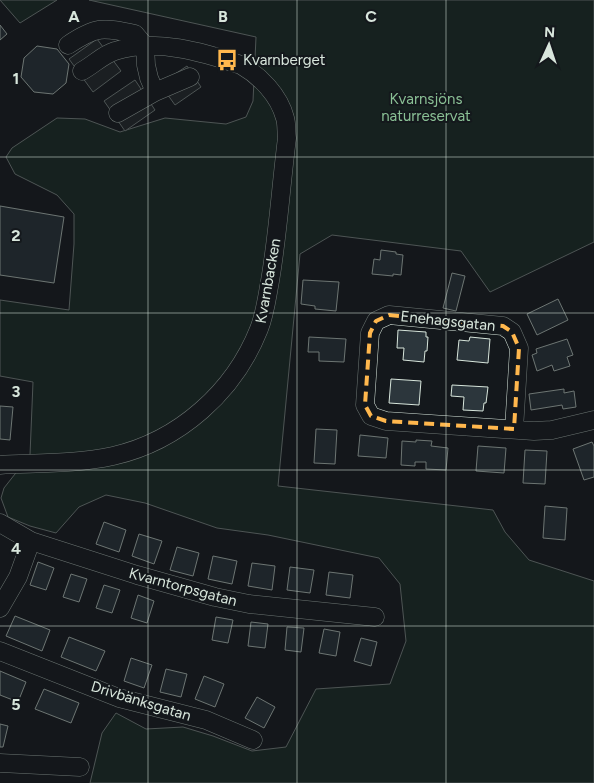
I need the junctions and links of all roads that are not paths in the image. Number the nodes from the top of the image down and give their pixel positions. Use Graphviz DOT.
graph roads {
  1 [pos="68,45"];
  2 [pos="146,46"];
  3 [pos="82,71"];
  4 [pos="190,77"];
  5 [pos="155,92"];
  6 [pos="118,114"];
  7 [pos="594,420"];
  8 [pos="514,429"];
  9 [pos="0,465"];
  10 [pos="0,524"];
  11 [pos="31,541"];
  12 [pos="0,608"];
  13 [pos="375,618"];
  14 [pos="0,650"];
  15 [pos="253,740"];
  16 [pos="0,763"];
  17 [pos="80,767"];
  1 -- 2 [label="street"];
  2 -- 3 [label="street, Kvarnbacken"];
  2 -- 5 [label="street"];
  2 -- 9 [label="street, Kvarnbacken"];
  4 -- 5 [label="street"];
  5 -- 6 [label="street"];
  7 -- 8 [label="street, Enehagsgatan"];
  8 -- 8 [label="street, Enehagsgatan"];
  10 -- 11 [label="street, Kvarntorpsgatan"];
  11 -- 12 [label="street"];
  11 -- 13 [label="street, Kvarntorpsgatan"];
  14 -- 15 [label="street, Drivbänksgatan"];
  16 -- 17 [label="street"];
}
